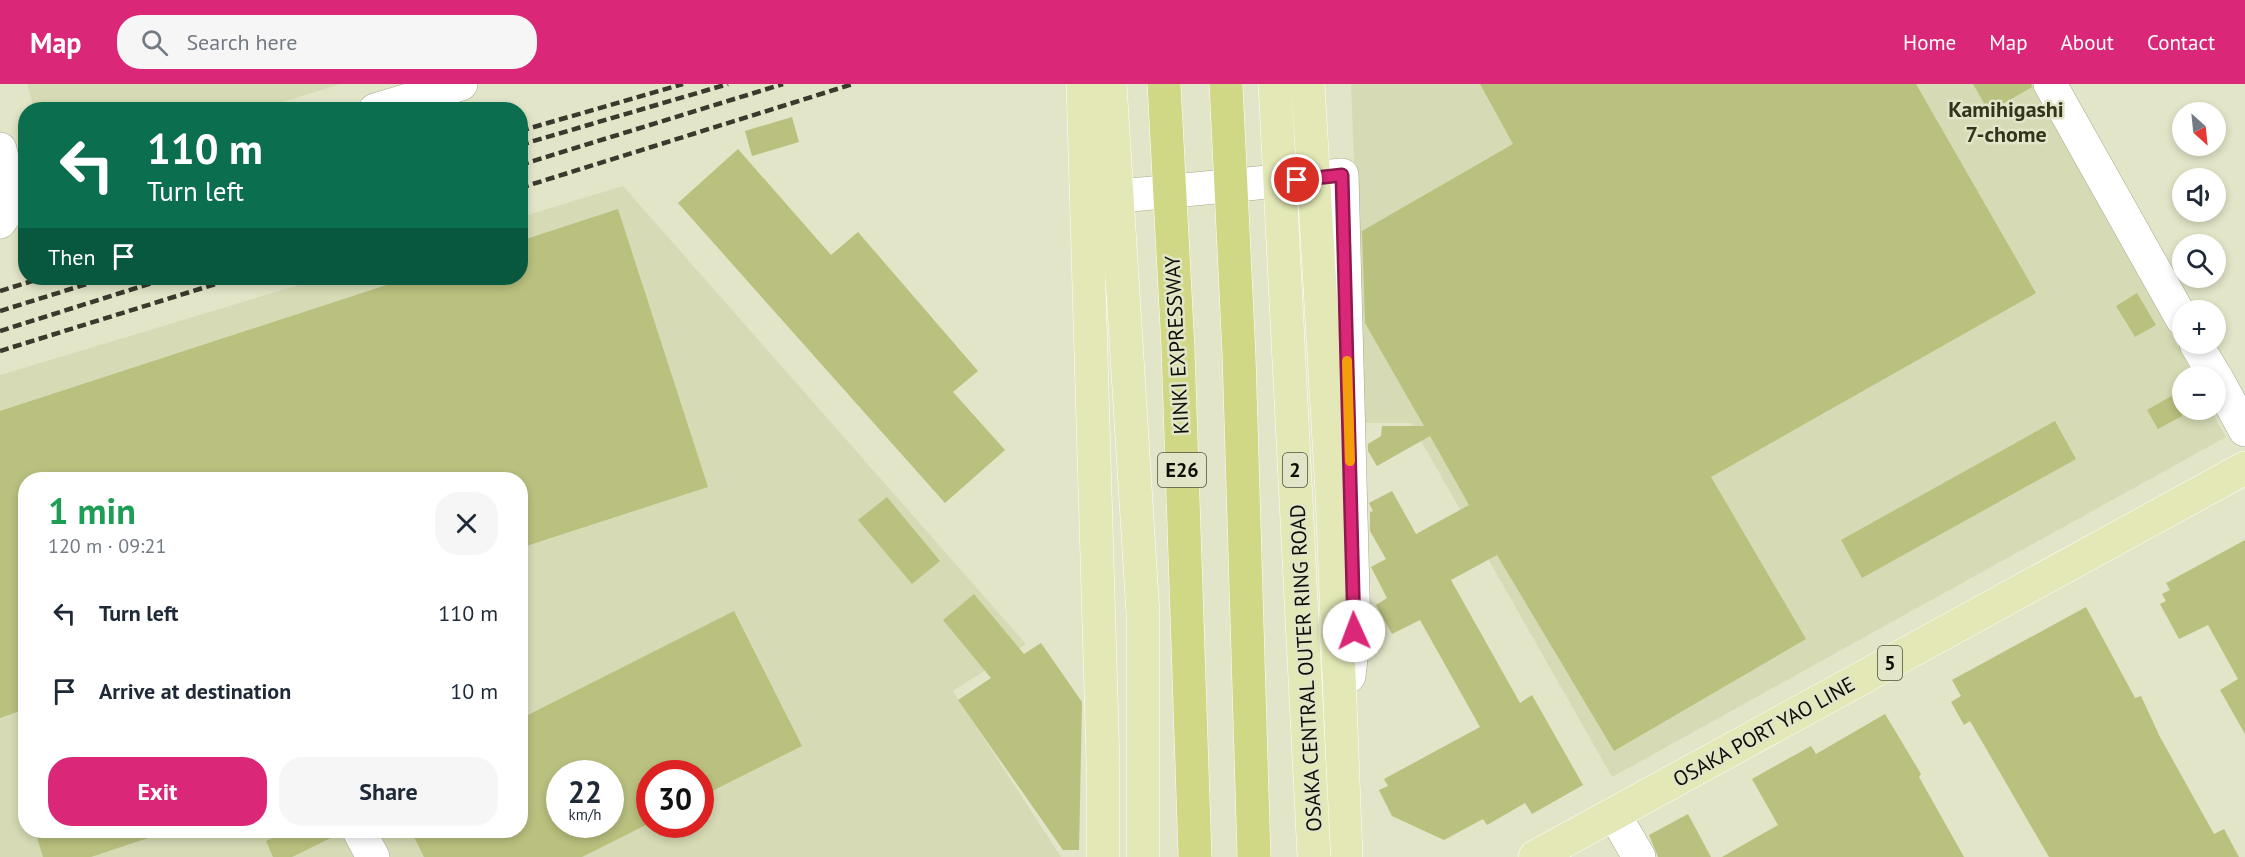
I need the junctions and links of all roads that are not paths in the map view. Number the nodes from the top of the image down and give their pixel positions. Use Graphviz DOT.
graph roads {
  1 [pos="461,84"];
  2 [pos="1083,84"];
  3 [pos="1110,84"];
  4 [pos="1164,84"];
  5 [pos="1226,84"];
  6 [pos="1275,84"];
  7 [pos="1308,84"];
  8 [pos="2050,84"];
  9 [pos="401,102"];
  10 [pos="0,149"];
  11 [pos="13,210"];
  12 [pos="2172,301"];
  13 [pos="2226,396"];
  14 [pos="2245,430"];
  15 [pos="2245,468"];
  16 [pos="1341,743"];
  17 [pos="1102,762"];
  18 [pos="1614,814"];
  19 [pos="363,838"];
  20 [pos="373,857"];
  21 [pos="1103,857"];
  22 [pos="1143,857"];
  23 [pos="1195,857"];
  24 [pos="1254,857"];
  25 [pos="1314,857"];
  26 [pos="1346,857"];
  27 [pos="1535,857"];
  28 [pos="1639,857"];
  1 -- 9 [label="street"];
  2 -- 17 [label="main road, bridge"];
  3 -- 22 [label="main road, bridge"];
  4 -- 23 [label="highway, KINKI EXPRESSWAY / E26, bridge"];
  5 -- 24 [label="highway, bridge"];
  6 -- 25 [label="main road, OSAKA CENTRAL OUTER RING ROAD / 2, bridge"];
  7 -- 16 [label="main road, 2, bridge"];
  8 -- 12 [label="street"];
  10 -- 11 [label="street"];
  13 -- 14 [label="street"];
  15 -- 18 [label="main road, OSAKA PORT YAO LINE / 5"];
  16 -- 17 [label="street"];
  16 -- 26 [label="main road, 2"];
  17 -- 21 [label="main road"];
  18 -- 27 [label="main road, OSAKA PORT YAO LINE / 5"];
  18 -- 28 [label="street"];
  19 -- 20 [label="street"];
}
